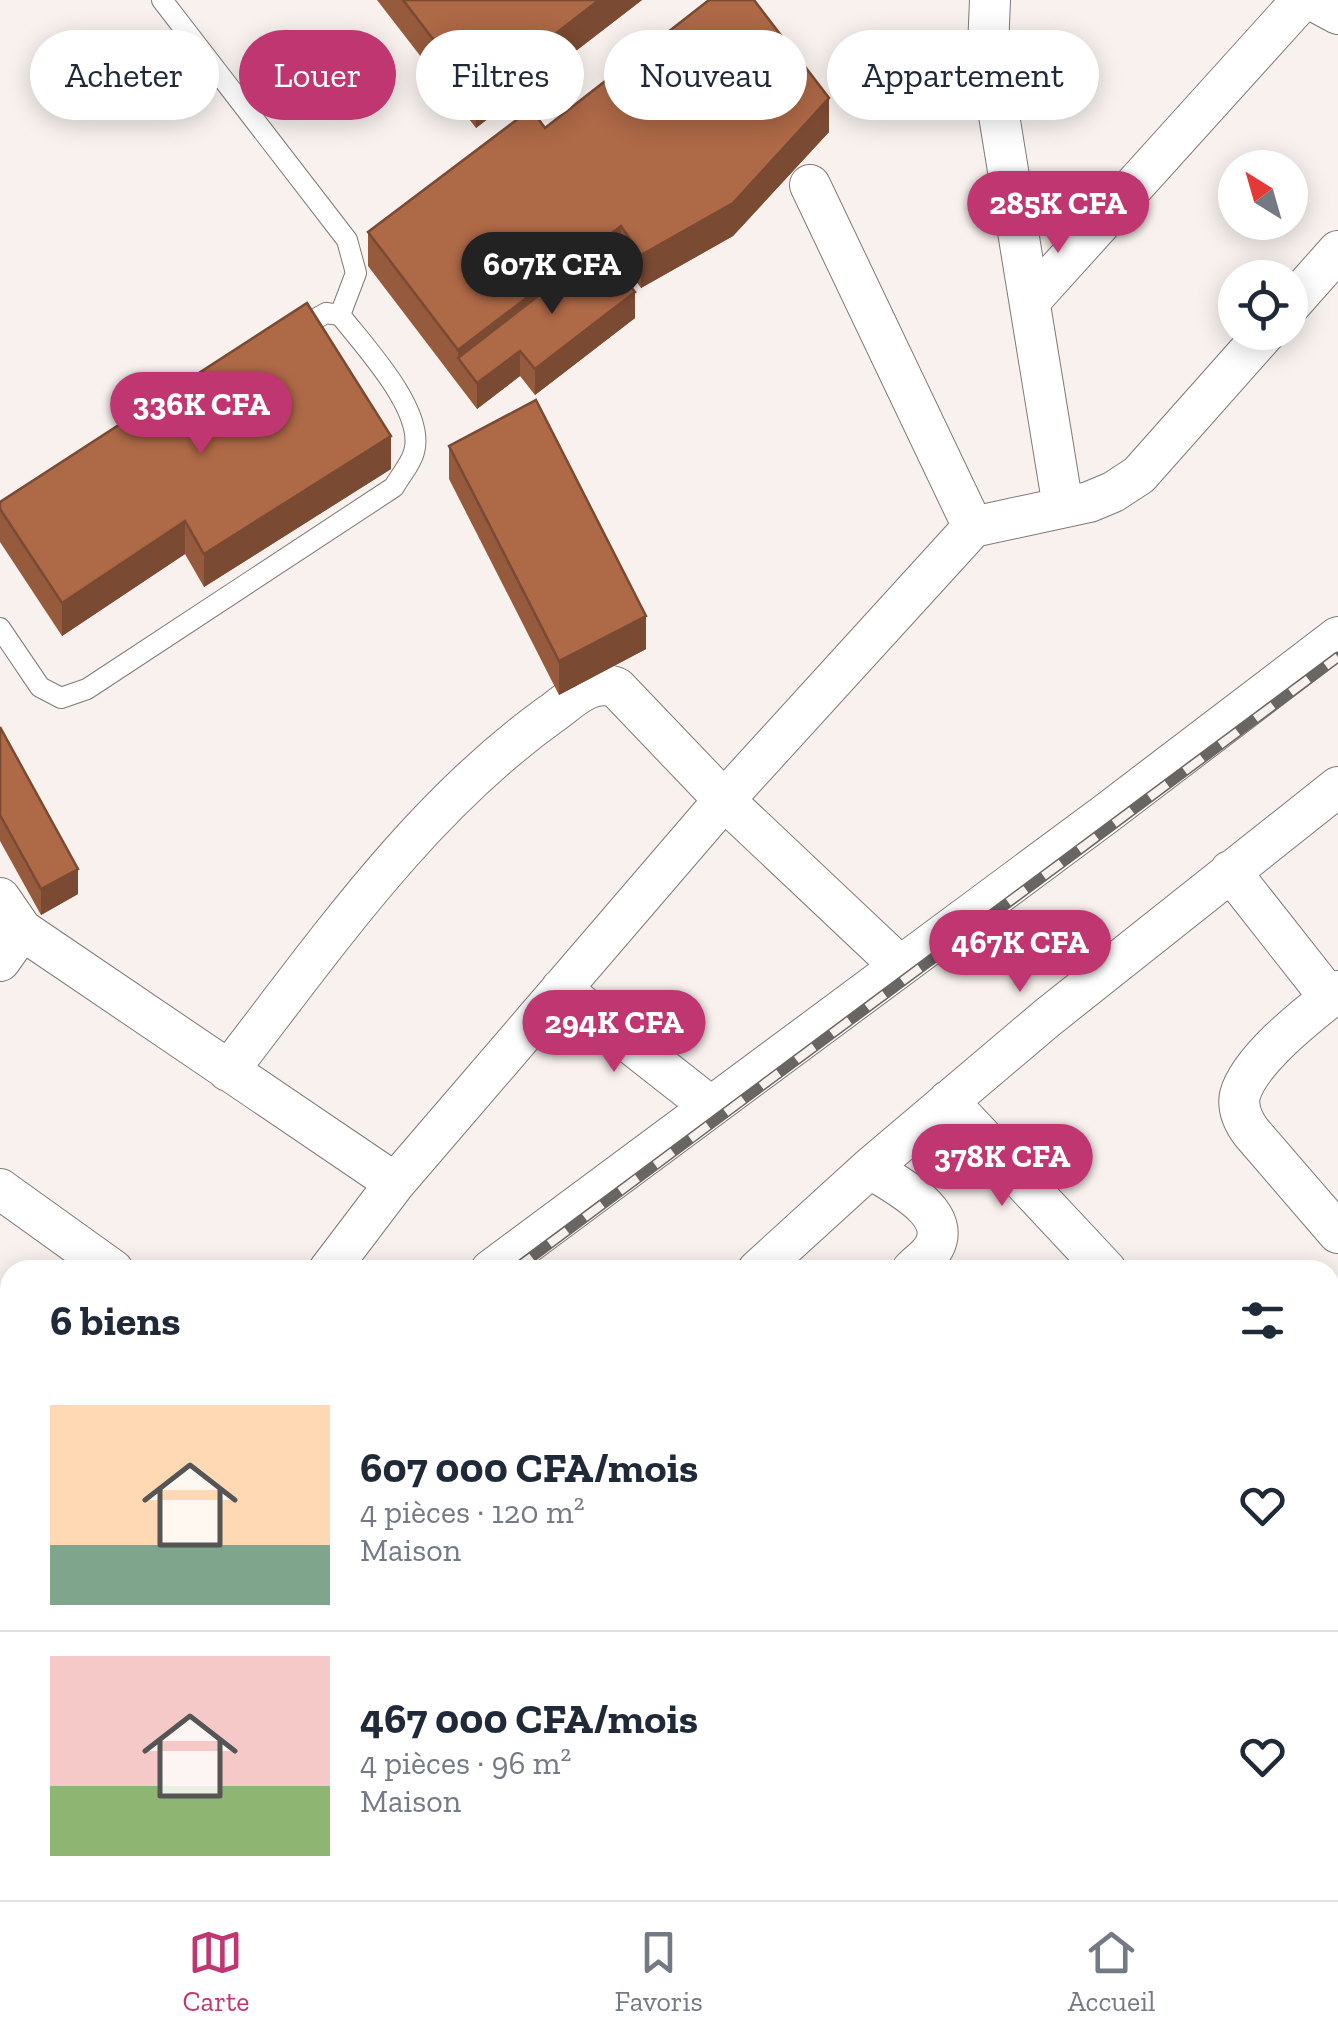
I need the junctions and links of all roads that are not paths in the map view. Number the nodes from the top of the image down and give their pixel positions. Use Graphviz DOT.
graph roads {
  1 [pos="162,0"];
  2 [pos="990,0"];
  3 [pos="1302,0"];
  4 [pos="1312,0"];
  5 [pos="1338,14"];
  6 [pos="810,185"];
  7 [pos="1338,251"];
  8 [pos="1308,285"];
  9 [pos="1030,302"];
  10 [pos="340,314"];
  11 [pos="280,339"];
  12 [pos="1250,350"];
  13 [pos="1063,507"];
  14 [pos="974,527"];
  15 [pos="0,628"];
  16 [pos="1338,637"];
  17 [pos="1338,787"];
  18 [pos="724,800"];
  19 [pos="1230,871"];
  20 [pos="8,930"];
  21 [pos="900,966"];
  22 [pos="562,989"];
  23 [pos="1334,994"];
  24 [pos="228,1070"];
  25 [pos="948,1101"];
  26 [pos="710,1106"];
  27 [pos="870,1168"];
  28 [pos="395,1183"];
  29 [pos="0,1190"];
  30 [pos="1338,1232"];
  31 [pos="66,1257"];
  32 [pos="337,1260"];
  33 [pos="504,1260"];
  34 [pos="769,1260"];
  35 [pos="921,1260"];
  36 [pos="1097,1260"];
  1 -- 10 [label="lane"];
  2 -- 9 [label="street"];
  3 -- 9 [label="street"];
  4 -- 5 [label="street"];
  6 -- 14 [label="street"];
  7 -- 8 [label="street"];
  9 -- 13 [label="street"];
  10 -- 11 [label="lane"];
  10 -- 15 [label="lane"];
  12 -- 13 [label="street"];
  13 -- 14 [label="street"];
  14 -- 18 [label="street"];
  16 -- 21 [label="street"];
  17 -- 19 [label="street"];
  18 -- 21 [label="street"];
  18 -- 22 [label="street"];
  18 -- 24 [label="street"];
  19 -- 23 [label="street"];
  19 -- 25 [label="street"];
  20 -- 24 [label="street"];
  21 -- 26 [label="street"];
  22 -- 26 [label="street"];
  22 -- 28 [label="street"];
  23 -- 30 [label="street"];
  24 -- 28 [label="street"];
  25 -- 27 [label="street"];
  25 -- 36 [label="street"];
  26 -- 33 [label="street"];
  27 -- 34 [label="street"];
  27 -- 35 [label="street"];
  28 -- 32 [label="street"];
  29 -- 31 [label="street"];
}
